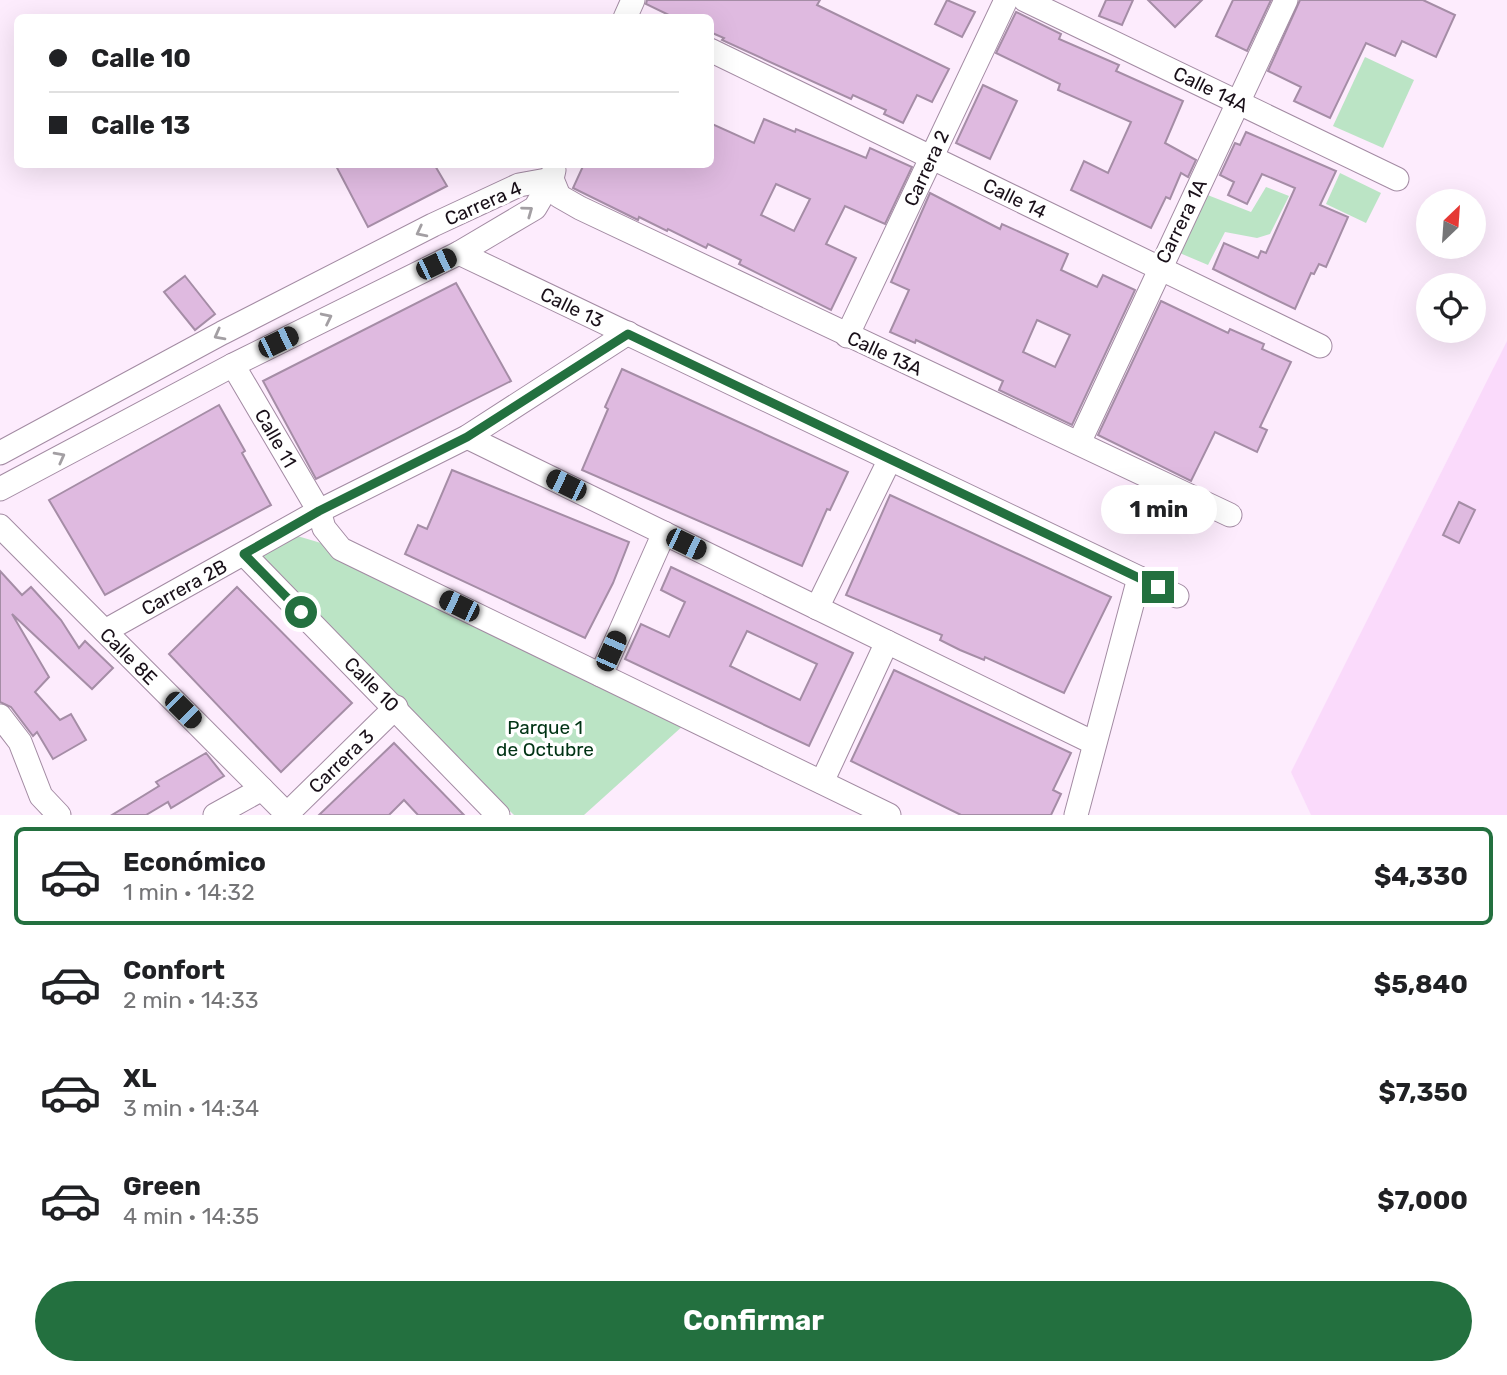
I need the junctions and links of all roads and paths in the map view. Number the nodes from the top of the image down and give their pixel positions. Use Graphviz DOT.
graph roads {
  1 [pos="1006,0"];
  2 [pos="1025,0"];
  3 [pos="1286,0"];
  4 [pos="714,52"];
  5 [pos="1238,102"];
  6 [pos="932,157"];
  7 [pos="553,172"];
  8 [pos="1397,179"];
  9 [pos="459,253"];
  10 [pos="1159,268"];
  11 [pos="628,334"];
  12 [pos="847,336"];
  13 [pos="1320,346"];
  14 [pos="233,365"];
  15 [pos="467,437"];
  16 [pos="1079,443"];
  17 [pos="0,453"];
  18 [pos="890,459"];
  19 [pos="0,489"];
  20 [pos="319,511"];
  21 [pos="1230,515"];
  22 [pos="0,526"];
  23 [pos="664,533"];
  24 [pos="244,554"];
  25 [pos="1139,578"];
  26 [pos="1177,596"];
  27 [pos="817,608"];
  28 [pos="104,631"];
  29 [pos="887,642"];
  30 [pos="601,675"];
  31 [pos="396,707"];
  32 [pos="0,716"];
  33 [pos="1094,743"];
  34 [pos="822,782"];
  35 [pos="262,789"];
  36 [pos="287,814"];
  37 [pos="59,815"];
  38 [pos="215,815"];
  39 [pos="498,815"];
  40 [pos="889,815"];
  41 [pos="1076,815"];
  1 -- 6 [label="street, Carrera 2"];
  2 -- 5 [label="street, Calle 14A"];
  3 -- 5 [label="street, Carrera 1A"];
  4 -- 6 [label="street, Calle 14"];
  5 -- 8 [label="street, Calle 14A"];
  5 -- 10 [label="street, Carrera 1A"];
  6 -- 10 [label="street, Calle 14"];
  6 -- 12 [label="street, Carrera 2"];
  9 -- 7 [label="street, Carrera 4, one-way"];
  7 -- 12 [label="street, Calle 13A"];
  7 -- 17 [label="street, Carrera 4, one-way"];
  9 -- 11 [label="street, Calle 13"];
  14 -- 9 [label="street, Carrera 4, one-way"];
  10 -- 13 [label="street, Calle 14"];
  10 -- 16 [label="street, Carrera 1A"];
  11 -- 15 [label="street, Carrera 2B"];
  11 -- 18 [label="street, Calle 13"];
  12 -- 16 [label="street, Calle 13A"];
  19 -- 14 [label="street, Carrera 4, one-way"];
  14 -- 20 [label="street, Calle 11"];
  15 -- 20 [label="street, Carrera 2B"];
  15 -- 23 [label="street"];
  16 -- 21 [label="street, Calle 13A"];
  18 -- 25 [label="street, Calle 13"];
  18 -- 27 [label="street"];
  20 -- 24 [label="street, Carrera 2B"];
  20 -- 30 [label="street, Calle 11"];
  22 -- 28 [label="street, Calle 8E"];
  23 -- 27 [label="street"];
  23 -- 30 [label="street"];
  24 -- 28 [label="street, Carrera 2B"];
  24 -- 31 [label="street, Calle 10"];
  25 -- 26 [label="street, Calle 13"];
  25 -- 33 [label="street"];
  27 -- 29 [label="street"];
  28 -- 35 [label="street, Calle 8E"];
  29 -- 33 [label="street"];
  29 -- 34 [label="street"];
  30 -- 34 [label="street, Calle 11"];
  31 -- 36 [label="street, Carrera 3"];
  31 -- 39 [label="street, Calle 10"];
  32 -- 37 [label="street"];
  33 -- 41 [label="street"];
  34 -- 40 [label="street, Calle 11"];
  35 -- 36 [label="street, Calle 8E"];
  35 -- 38 [label="street"];
}
